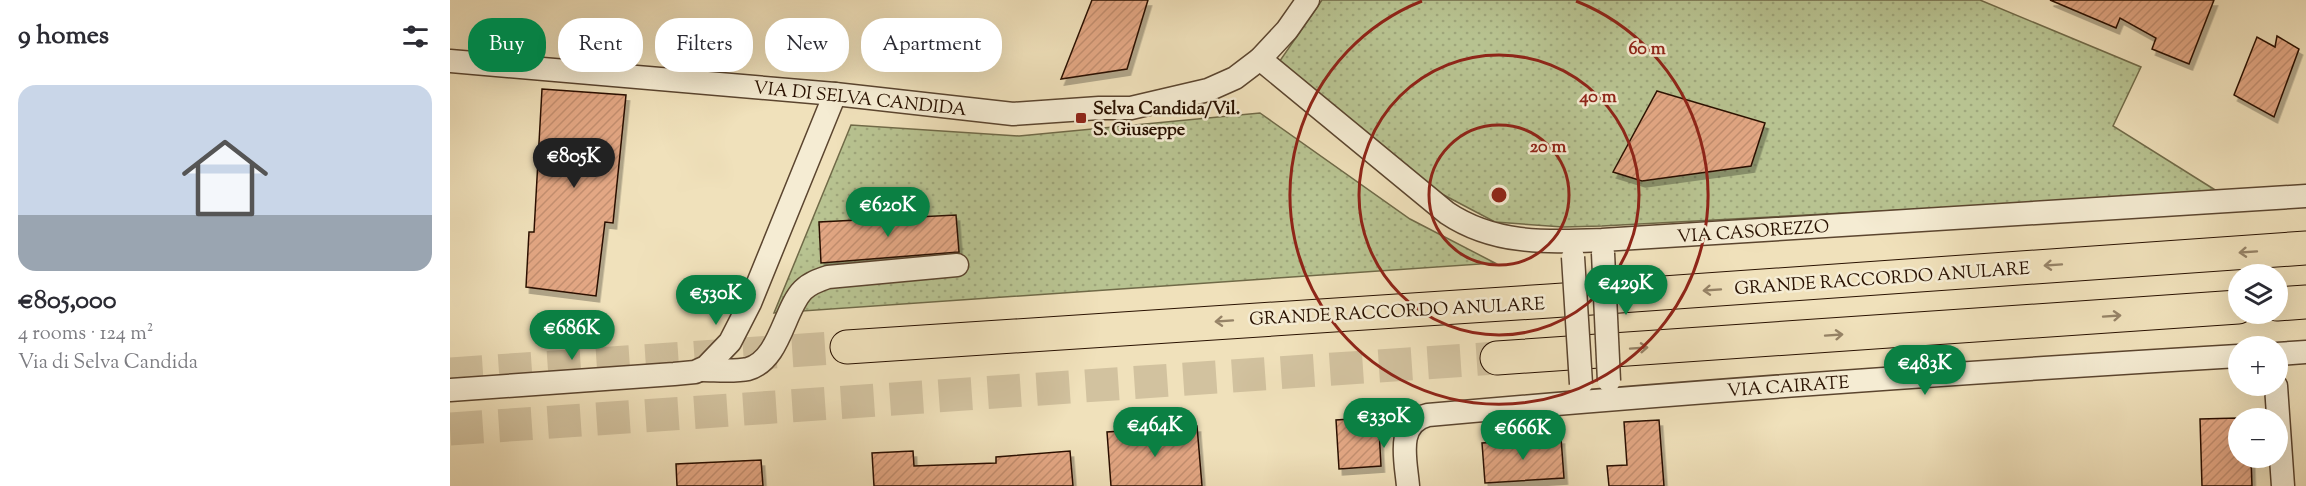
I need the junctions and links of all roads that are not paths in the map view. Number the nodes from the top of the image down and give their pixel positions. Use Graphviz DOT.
graph roads {
  1 [pos="1308,0"];
  2 [pos="1260,59"];
  3 [pos="450,61"];
  4 [pos="835,93"];
  5 [pos="2306,196"];
  6 [pos="1602,247"];
  7 [pos="2306,248"];
  8 [pos="1573,249"];
  9 [pos="957,266"];
  10 [pos="2306,302"];
  11 [pos="2288,303"];
  12 [pos="2228,308"];
  13 [pos="847,347"];
  14 [pos="2306,352"];
  15 [pos="2288,353"];
  16 [pos="2228,357"];
  17 [pos="1497,358"];
  18 [pos="702,369"];
  19 [pos="1609,389"];
  20 [pos="450,390"];
  21 [pos="1581,392"];
  22 [pos="2277,396"];
  23 [pos="1408,486"];
  24 [pos="2283,486"];
  1 -- 2 [label="street, VIA DI SELVA CANDIDA"];
  2 -- 4 [label="street, VIA DI SELVA CANDIDA"];
  2 -- 8 [label="street, VIA CASOREZZO"];
  3 -- 4 [label="street, VIA DI SELVA CANDIDA"];
  4 -- 18 [label="street"];
  5 -- 6 [label="street, VIA CASOREZZO"];
  6 -- 8 [label="street, VIA CASOREZZO"];
  6 -- 19 [label="street, bridge"];
  7 -- 13 [label="highway, GRANDE RACCORDO ANULARE, one-way"];
  8 -- 21 [label="street, bridge"];
  9 -- 18 [label="street"];
  10 -- 11 [label="highway"];
  17 -- 12 [label="highway, one-way"];
  14 -- 15 [label="street"];
  16 -- 19 [label="street, VIA CAIRATE"];
  18 -- 20 [label="street"];
  19 -- 21 [label="street, VIA CAIRATE"];
  21 -- 23 [label="street, VIA CAIRATE"];
  22 -- 24 [label="street"];
}
